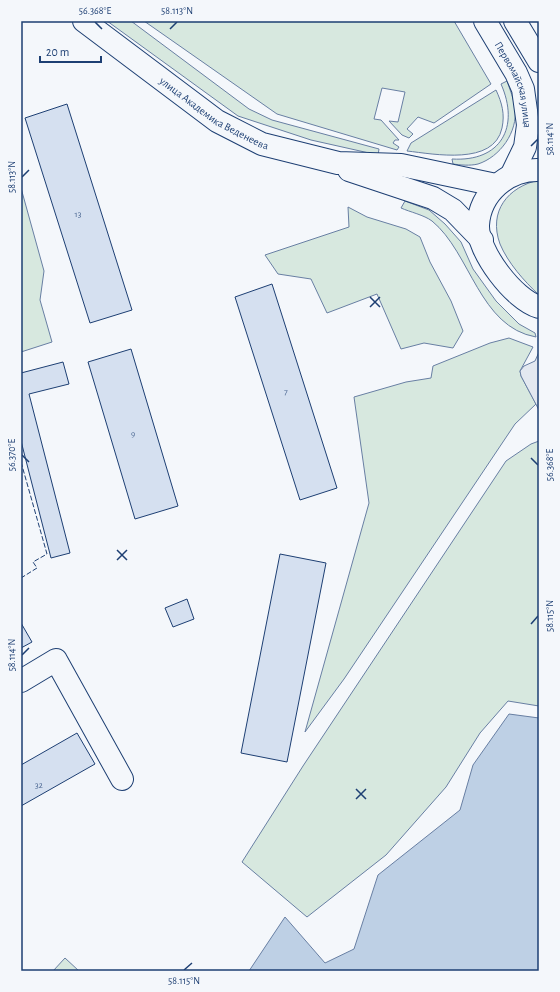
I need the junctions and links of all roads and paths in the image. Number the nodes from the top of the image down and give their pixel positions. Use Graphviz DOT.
graph roads {
  1 [pos="84,21"];
  2 [pos="485,21"];
  3 [pos="515,21"];
  4 [pos="539,61"];
  5 [pos="338,163"];
  6 [pos="539,170"];
  7 [pos="504,180"];
  8 [pos="482,240"];
  9 [pos="539,307"];
  10 [pos="21,681"];
  11 [pos="122,779"];
  1 -- 5 [label="street, улица Академика Веденеева"];
  2 -- 7 [label="street, Первомайская улица"];
  3 -- 4 [label="street"];
  5 -- 7 [label="street"];
  5 -- 8 [label="street"];
  6 -- 7 [label="street"];
  7 -- 8 [label="street, Первомайская улица"];
  8 -- 9 [label="street"];
  10 -- 11 [label="street"];
}
